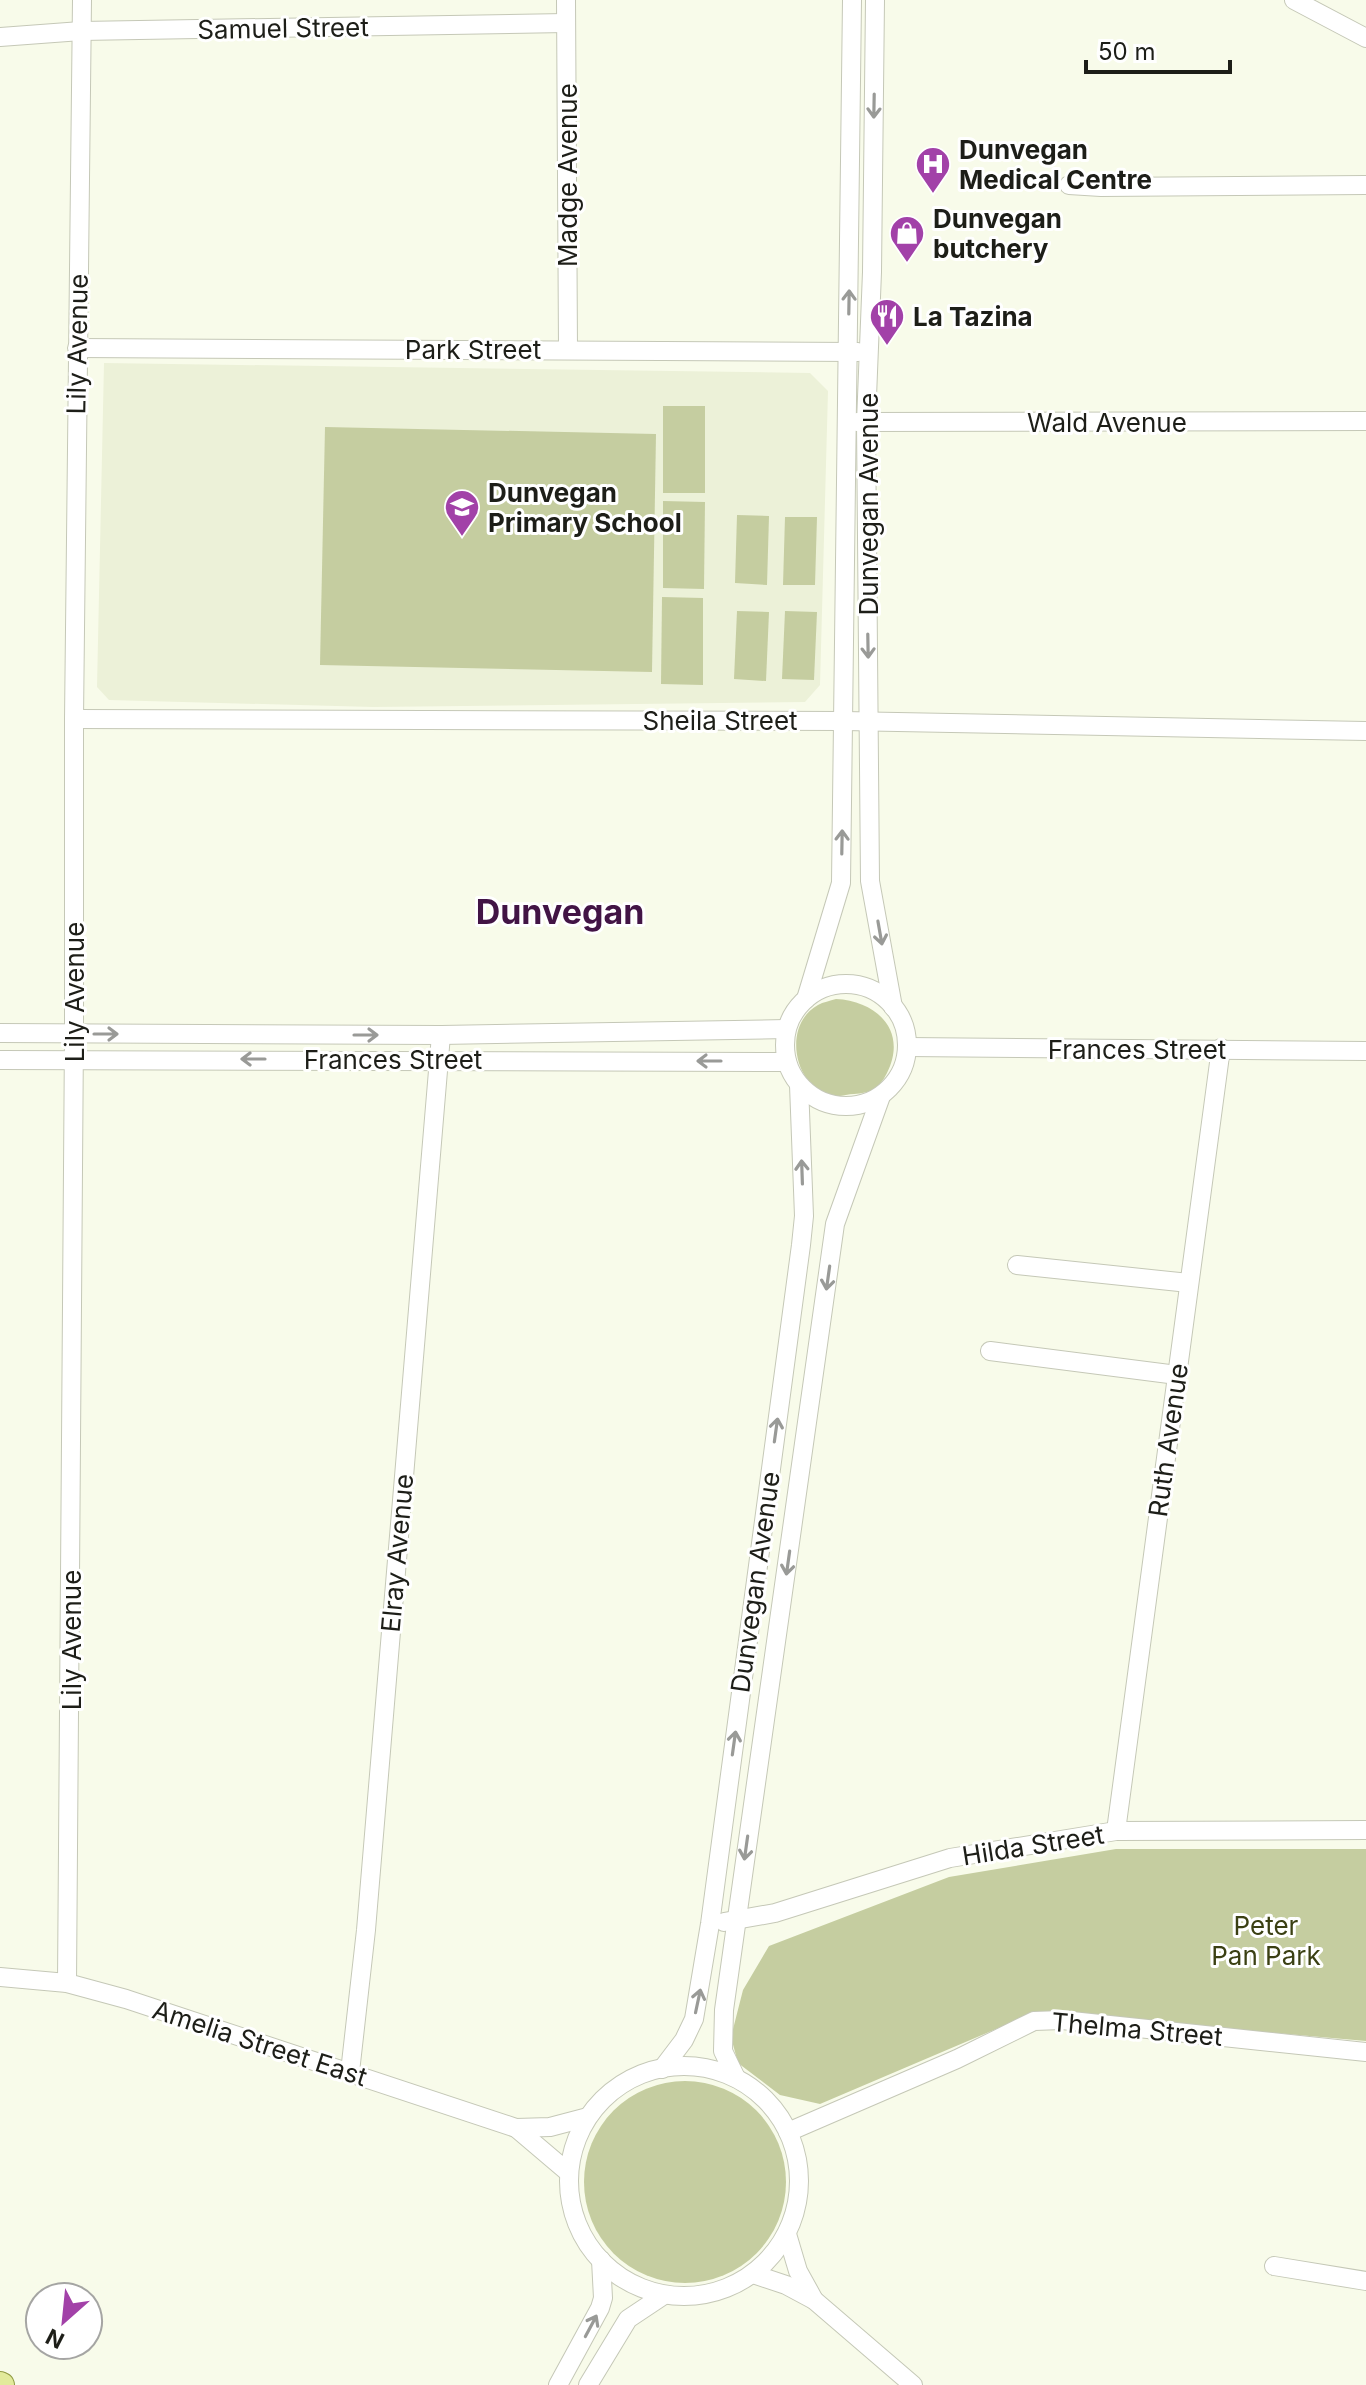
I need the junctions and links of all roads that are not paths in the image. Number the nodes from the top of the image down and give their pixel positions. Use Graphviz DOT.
graph roads {
  1 [pos="82,0"];
  2 [pos="566,0"];
  3 [pos="852,0"];
  4 [pos="875,0"];
  5 [pos="1294,0"];
  6 [pos="566,23"];
  7 [pos="81,31"];
  8 [pos="0,37"];
  9 [pos="1366,38"];
  10 [pos="852,48"];
  11 [pos="875,50"];
  12 [pos="1069,185"];
  13 [pos="1366,185"];
  14 [pos="77,348"];
  15 [pos="568,349"];
  16 [pos="849,352"];
  17 [pos="870,354"];
  18 [pos="1366,421"];
  19 [pos="857,422"];
  20 [pos="74,719"];
  21 [pos="844,721"];
  22 [pos="869,722"];
  23 [pos="1366,731"];
  24 [pos="870,881"];
  25 [pos="841,883"];
  26 [pos="806,999"];
  27 [pos="893,1007"];
  28 [pos="786,1029"];
  29 [pos="0,1033"];
  30 [pos="74,1034"];
  31 [pos="441,1035"];
  32 [pos="907,1047"];
  33 [pos="1221,1048"];
  34 [pos="1366,1051"];
  35 [pos="73,1059"];
  36 [pos="439,1059"];
  37 [pos="0,1060"];
  38 [pos="787,1062"];
  39 [pos="799,1085"];
  40 [pos="881,1096"];
  41 [pos="804,1216"];
  42 [pos="835,1224"];
  43 [pos="1017,1265"];
  44 [pos="1189,1283"];
  45 [pos="990,1351"];
  46 [pos="785,1357"];
  47 [pos="816,1362"];
  48 [pos="1177,1375"];
  49 [pos="765,1511"];
  50 [pos="795,1515"];
  51 [pos="747,1649"];
  52 [pos="775,1653"];
  53 [pos="1366,1830"];
  54 [pos="1116,1831"];
  55 [pos="736,1921"];
  56 [pos="710,1924"];
  57 [pos="0,1977"];
  58 [pos="67,1983"];
  59 [pos="1366,2052"];
  60 [pos="662,2069"];
  61 [pos="350,2072"];
  62 [pos="736,2078"];
  63 [pos="588,2117"];
  64 [pos="516,2128"];
  65 [pos="788,2132"];
  66 [pos="569,2173"];
  67 [pos="787,2234"];
  68 [pos="601,2260"];
  69 [pos="1274,2266"];
  70 [pos="753,2274"];
  71 [pos="1366,2281"];
  72 [pos="664,2295"];
  73 [pos="814,2300"];
  74 [pos="558,2385"];
  75 [pos="588,2385"];
  76 [pos="913,2385"];
  1 -- 7 [label="street, Lily Avenue"];
  2 -- 6 [label="street, Madge Avenue"];
  3 -- 10 [label="street, Dunvegan Avenue"];
  4 -- 11 [label="street, Dunvegan Avenue"];
  5 -- 9 [label="street"];
  6 -- 7 [label="street, Samuel Street"];
  6 -- 15 [label="street, Madge Avenue"];
  7 -- 8 [label="street, Samuel Street"];
  7 -- 14 [label="street, Lily Avenue"];
  10 -- 11 [label="street"];
  16 -- 10 [label="street, Dunvegan Avenue, one-way"];
  11 -- 17 [label="street, Dunvegan Avenue, one-way"];
  12 -- 13 [label="street"];
  14 -- 15 [label="street, Park Street"];
  14 -- 20 [label="street, Lily Avenue"];
  15 -- 16 [label="street, Park Street"];
  16 -- 17 [label="street, Park Street"];
  16 -- 19 [label="street, Dunvegan Avenue"];
  17 -- 19 [label="street, Dunvegan Avenue"];
  18 -- 19 [label="street, Wald Avenue"];
  19 -- 21 [label="street, Dunvegan Avenue"];
  19 -- 22 [label="street, Dunvegan Avenue, one-way"];
  20 -- 21 [label="street, Sheila Street"];
  20 -- 30 [label="street, Lily Avenue"];
  21 -- 22 [label="street, Sheila Street"];
  25 -- 21 [label="street, Dunvegan Avenue, one-way"];
  22 -- 23 [label="street, Sheila Street"];
  22 -- 24 [label="street, Dunvegan Avenue"];
  24 -- 25 [label="street"];
  24 -- 27 [label="street, Dunvegan Avenue, one-way"];
  25 -- 26 [label="street, Dunvegan Avenue"];
  26 -- 27 [label="street"];
  26 -- 28 [label="street"];
  27 -- 32 [label="street"];
  28 -- 31 [label="street, Frances Street"];
  28 -- 38 [label="street"];
  29 -- 30 [label="street, Frances Street"];
  30 -- 31 [label="street, Frances Street, one-way"];
  30 -- 35 [label="street, Lily Avenue"];
  31 -- 36 [label="street, Elray Avenue"];
  32 -- 33 [label="street, Frances Street"];
  32 -- 40 [label="street"];
  33 -- 34 [label="street, Frances Street"];
  33 -- 44 [label="street, Ruth Avenue"];
  36 -- 35 [label="street, Frances Street, one-way"];
  35 -- 37 [label="street, Frances Street"];
  35 -- 58 [label="street, Lily Avenue"];
  38 -- 36 [label="street, Frances Street, one-way"];
  36 -- 61 [label="street, Elray Avenue"];
  38 -- 39 [label="street"];
  39 -- 40 [label="street"];
  41 -- 39 [label="street, Dunvegan Avenue, one-way"];
  40 -- 42 [label="street, Dunvegan Avenue"];
  41 -- 42 [label="street"];
  41 -- 46 [label="street, Dunvegan Avenue"];
  42 -- 47 [label="street, Dunvegan Avenue, one-way"];
  43 -- 44 [label="street"];
  44 -- 48 [label="street, Ruth Avenue"];
  45 -- 48 [label="street"];
  46 -- 47 [label="street"];
  49 -- 46 [label="street, Dunvegan Avenue, one-way"];
  47 -- 50 [label="street, Dunvegan Avenue"];
  48 -- 54 [label="street, Ruth Avenue"];
  49 -- 50 [label="street"];
  49 -- 51 [label="street, Dunvegan Avenue"];
  50 -- 52 [label="street, Dunvegan Avenue, one-way"];
  51 -- 52 [label="street"];
  56 -- 51 [label="street, Dunvegan Avenue, one-way"];
  52 -- 55 [label="street, Dunvegan Avenue, one-way"];
  53 -- 54 [label="street, Hilda Street"];
  54 -- 55 [label="street, Hilda Street"];
  55 -- 56 [label="street, Hilda Street"];
  55 -- 62 [label="street, Dunvegan Avenue"];
  60 -- 56 [label="street, Dunvegan Avenue, one-way"];
  57 -- 58 [label="street, Amelia Street East"];
  58 -- 61 [label="street, Amelia Street East"];
  59 -- 65 [label="street, Thelma Street"];
  60 -- 62 [label="street"];
  60 -- 63 [label="street"];
  61 -- 64 [label="street, Amelia Street East"];
  62 -- 65 [label="street"];
  63 -- 64 [label="street, Amelia Street East"];
  63 -- 66 [label="street"];
  64 -- 66 [label="street, Amelia Street East"];
  65 -- 67 [label="street"];
  66 -- 68 [label="street"];
  67 -- 70 [label="street"];
  67 -- 73 [label="street"];
  68 -- 72 [label="street"];
  74 -- 68 [label="street, one-way"];
  69 -- 71 [label="street"];
  70 -- 72 [label="street"];
  70 -- 73 [label="street"];
  72 -- 75 [label="street"];
  73 -- 76 [label="street"];
}
